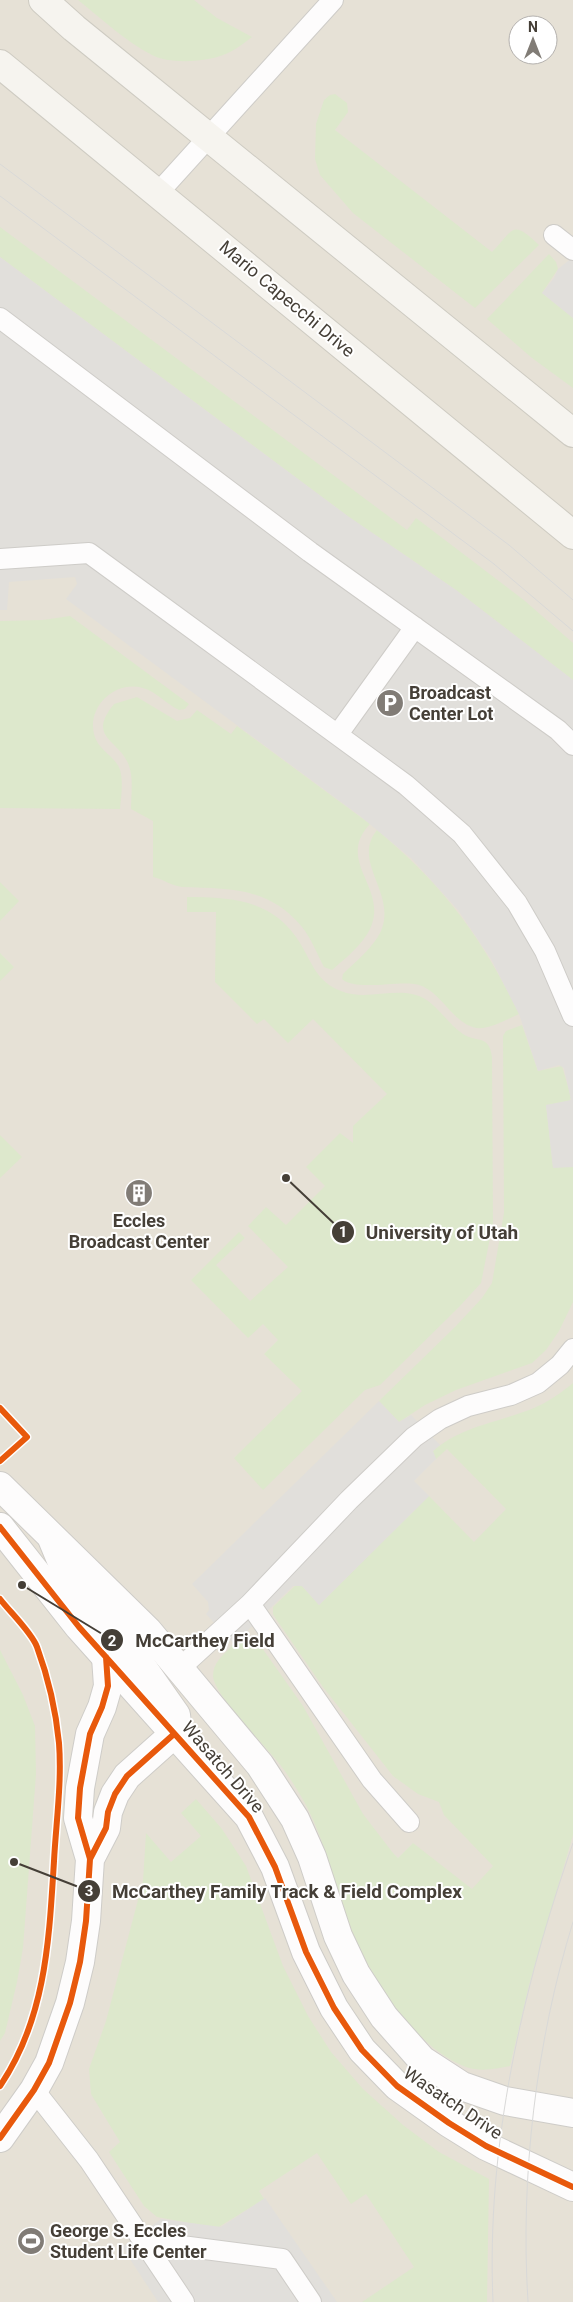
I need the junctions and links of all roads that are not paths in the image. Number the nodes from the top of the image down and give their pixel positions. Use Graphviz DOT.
graph roads {
  1 [pos="43,0"];
  2 [pos="333,0"];
  3 [pos="0,64"];
  4 [pos="210,137"];
  5 [pos="158,193"];
  6 [pos="554,235"];
  7 [pos="573,250"];
  8 [pos="0,318"];
  9 [pos="573,433"];
  10 [pos="573,535"];
  11 [pos="0,559"];
  12 [pos="415,627"];
  13 [pos="338,734"];
  14 [pos="573,745"];
  15 [pos="573,1016"];
  16 [pos="573,1348"];
  17 [pos="0,1486"];
  18 [pos="0,1527"];
  19 [pos="53,1540"];
  20 [pos="250,1604"];
  21 [pos="106,1657"];
  22 [pos="179,1669"];
  23 [pos="174,1734"];
  24 [pos="409,1822"];
  25 [pos="90,1859"];
  26 [pos="34,2090"];
  27 [pos="573,2113"];
  28 [pos="0,2138"];
  29 [pos="573,2187"];
  30 [pos="143,2241"];
  31 [pos="184,2302"];
  32 [pos="311,2302"];
  1 -- 4 [label="main road"];
  2 -- 4 [label="lane"];
  3 -- 5 [label="main road, Mario Capecchi Drive"];
  4 -- 5 [label="lane"];
  4 -- 9 [label="main road"];
  5 -- 10 [label="main road, Mario Capecchi Drive"];
  6 -- 7 [label="lane"];
  8 -- 12 [label="lane"];
  11 -- 13 [label="lane"];
  12 -- 13 [label="lane"];
  12 -- 14 [label="lane"];
  13 -- 15 [label="lane"];
  16 -- 20 [label="lane"];
  17 -- 19 [label="street, Wasatch Drive"];
  18 -- 21 [label="street, Wasatch Drive"];
  19 -- 22 [label="street, Wasatch Drive"];
  19 -- 23 [label="street"];
  20 -- 22 [label="lane"];
  20 -- 24 [label="lane"];
  21 -- 23 [label="street, Wasatch Drive"];
  21 -- 25 [label="street"];
  22 -- 27 [label="street, Wasatch Drive"];
  23 -- 25 [label="street"];
  23 -- 29 [label="street, Wasatch Drive"];
  25 -- 26 [label="street"];
  26 -- 28 [label="street"];
  26 -- 30 [label="lane"];
  30 -- 31 [label="lane"];
  30 -- 32 [label="lane"];
}
